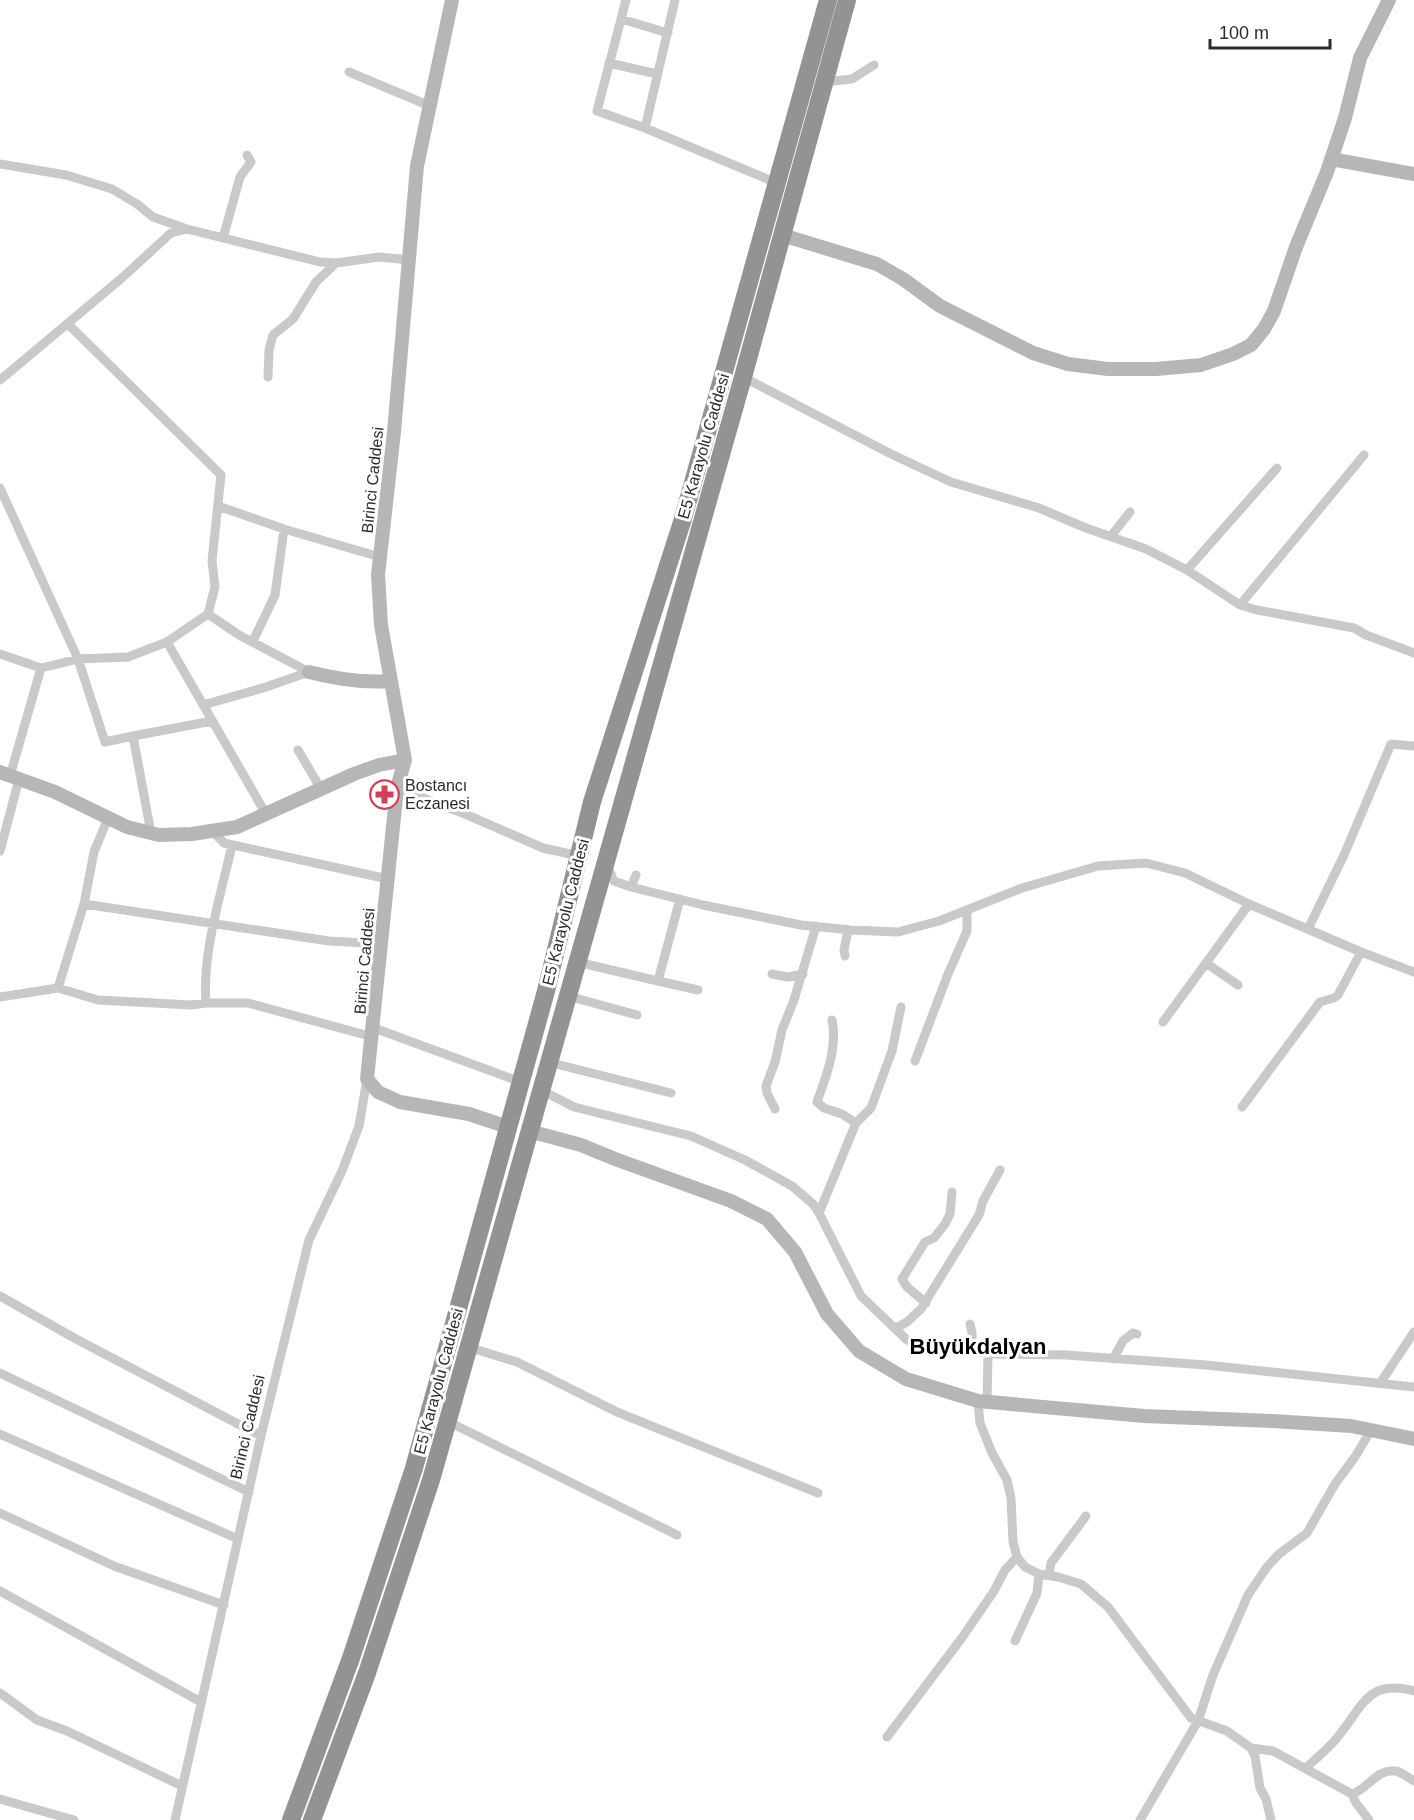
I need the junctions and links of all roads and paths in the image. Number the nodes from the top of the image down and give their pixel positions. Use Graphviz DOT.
graph roads {
  1 [pos="452,0"];
  2 [pos="626,0"];
  3 [pos="675,0"];
  4 [pos="828,0"];
  5 [pos="848,0"];
  6 [pos="1389,0"];
  7 [pos="621,19"];
  8 [pos="668,33"];
  9 [pos="609,63"];
  10 [pos="874,65"];
  11 [pos="349,72"];
  12 [pos="657,74"];
  13 [pos="825,82"];
  14 [pos="430,106"];
  15 [pos="645,128"];
  16 [pos="247,155"];
  17 [pos="1331,159"];
  18 [pos="0,164"];
  19 [pos="1414,174"];
  20 [pos="777,183"];
  21 [pos="187,230"];
  22 [pos="782,235"];
  23 [pos="223,238"];
  24 [pos="410,260"];
  25 [pos="336,263"];
  26 [pos="68,324"];
  27 [pos="268,377"];
  28 [pos="743,377"];
  29 [pos="0,380"];
  30 [pos="1364,455"];
  31 [pos="1277,468"];
  32 [pos="0,488"];
  33 [pos="218,506"];
  34 [pos="1130,512"];
  35 [pos="1096,518"];
  36 [pos="284,529"];
  37 [pos="1092,530"];
  38 [pos="1111,536"];
  39 [pos="380,557"];
  40 [pos="1187,570"];
  41 [pos="1240,605"];
  42 [pos="208,614"];
  43 [pos="253,641"];
  44 [pos="167,642"];
  45 [pos="1414,653"];
  46 [pos="0,654"];
  47 [pos="78,659"];
  48 [pos="41,668"];
  49 [pos="309,672"];
  50 [pos="391,681"];
  51 [pos="203,705"];
  52 [pos="212,721"];
  53 [pos="133,736"];
  54 [pos="1414,746"];
  55 [pos="298,750"];
  56 [pos="405,760"];
  57 [pos="10,776"];
  58 [pos="397,788"];
  59 [pos="321,789"];
  60 [pos="266,814"];
  61 [pos="108,818"];
  62 [pos="212,831"];
  63 [pos="151,833"];
  64 [pos="232,845"];
  65 [pos="580,850"];
  66 [pos="0,851"];
  67 [pos="607,857"];
  68 [pos="574,875"];
  69 [pos="636,875"];
  70 [pos="388,879"];
  71 [pos="600,882"];
  72 [pos="631,887"];
  73 [pos="680,899"];
  74 [pos="84,904"];
  75 [pos="1249,904"];
  76 [pos="967,910"];
  77 [pos="214,924"];
  78 [pos="816,926"];
  79 [pos="1308,929"];
  80 [pos="848,930"];
  81 [pos="382,944"];
  82 [pos="1361,952"];
  83 [pos="846,956"];
  84 [pos="577,962"];
  85 [pos="1206,963"];
  86 [pos="1414,972"];
  87 [pos="772,974"];
  88 [pos="803,974"];
  89 [pos="658,981"];
  90 [pos="1238,985"];
  91 [pos="58,988"];
  92 [pos="698,990"];
  93 [pos="567,996"];
  94 [pos="0,997"];
  95 [pos="206,1003"];
  96 [pos="901,1007"];
  97 [pos="637,1015"];
  98 [pos="832,1020"];
  99 [pos="1163,1022"];
  100 [pos="373,1033"];
  101 [pos="915,1061"];
  102 [pos="548,1062"];
  103 [pos="367,1079"];
  104 [pos="521,1082"];
  105 [pos="541,1090"];
  106 [pos="671,1093"];
  107 [pos="1242,1107"];
  108 [pos="775,1109"];
  109 [pos="856,1123"];
  110 [pos="508,1126"];
  111 [pos="529,1131"];
  112 [pos="1000,1170"];
  113 [pos="952,1192"];
  114 [pos="819,1213"];
  115 [pos="0,1296"];
  116 [pos="926,1303"];
  117 [pos="970,1324"];
  118 [pos="896,1328"];
  119 [pos="1414,1332"];
  120 [pos="1137,1334"];
  121 [pos="468,1347"];
  122 [pos="972,1352"];
  123 [pos="988,1354"];
  124 [pos="1113,1359"];
  125 [pos="0,1373"];
  126 [pos="1381,1382"];
  127 [pos="1414,1387"];
  128 [pos="982,1401"];
  129 [pos="447,1421"];
  130 [pos="1371,1430"];
  131 [pos="0,1434"];
  132 [pos="261,1436"];
  133 [pos="1414,1439"];
  134 [pos="249,1492"];
  135 [pos="818,1493"];
  136 [pos="0,1513"];
  137 [pos="1086,1516"];
  138 [pos="677,1535"];
  139 [pos="238,1539"];
  140 [pos="1017,1557"];
  141 [pos="1044,1575"];
  142 [pos="0,1591"];
  143 [pos="224,1605"];
  144 [pos="1015,1641"];
  145 [pos="1414,1691"];
  146 [pos="0,1693"];
  147 [pos="201,1702"];
  148 [pos="1198,1722"];
  149 [pos="887,1737"];
  150 [pos="1251,1748"];
  151 [pos="1306,1768"];
  152 [pos="1414,1780"];
  153 [pos="182,1786"];
  154 [pos="1352,1794"];
  155 [pos="0,1799"];
  156 [pos="74,1820"];
  157 [pos="175,1820"];
  158 [pos="291,1820"];
  159 [pos="312,1820"];
  160 [pos="1140,1820"];
  161 [pos="1271,1820"];
  162 [pos="1369,1820"];
  1 -- 14 [label="street, Birinci Caddesi"];
  2 -- 7 [label="street"];
  3 -- 8 [label="street"];
  4 -- 20 [label="highway, E5 Karayolu Caddesi"];
  5 -- 13 [label="highway, E5 Karayolu Caddesi"];
  6 -- 17 [label="street"];
  7 -- 8 [label="street"];
  7 -- 9 [label="street"];
  8 -- 12 [label="street"];
  9 -- 12 [label="street"];
  9 -- 15 [label="street"];
  10 -- 13 [label="street"];
  11 -- 14 [label="street"];
  12 -- 15 [label="street"];
  13 -- 22 [label="highway, E5 Karayolu Caddesi"];
  14 -- 24 [label="street, Birinci Caddesi"];
  15 -- 20 [label="street"];
  16 -- 23 [label="street"];
  17 -- 19 [label="street"];
  17 -- 22 [label="street"];
  18 -- 21 [label="street"];
  20 -- 65 [label="highway, E5 Karayolu Caddesi"];
  21 -- 23 [label="street"];
  21 -- 26 [label="street"];
  22 -- 28 [label="highway, E5 Karayolu Caddesi"];
  23 -- 25 [label="street"];
  24 -- 25 [label="street"];
  24 -- 39 [label="street, Birinci Caddesi"];
  25 -- 27 [label="street"];
  26 -- 29 [label="street"];
  26 -- 33 [label="street"];
  28 -- 37 [label="street"];
  28 -- 67 [label="highway, E5 Karayolu Caddesi"];
  30 -- 41 [label="street"];
  31 -- 40 [label="street"];
  32 -- 47 [label="street"];
  33 -- 36 [label="street"];
  33 -- 42 [label="street"];
  34 -- 38 [label="street"];
  35 -- 37 [label="street"];
  36 -- 39 [label="street"];
  36 -- 43 [label="street"];
  37 -- 38 [label="street"];
  38 -- 40 [label="street"];
  39 -- 50 [label="street, Birinci Caddesi"];
  40 -- 41 [label="street"];
  41 -- 45 [label="street"];
  42 -- 43 [label="street"];
  42 -- 44 [label="street"];
  43 -- 49 [label="street"];
  44 -- 47 [label="street"];
  44 -- 51 [label="street"];
  46 -- 48 [label="street"];
  47 -- 48 [label="street"];
  47 -- 53 [label="street"];
  48 -- 57 [label="street"];
  49 -- 50 [label="street"];
  49 -- 51 [label="street"];
  50 -- 56 [label="street, Birinci Caddesi"];
  51 -- 52 [label="street"];
  52 -- 53 [label="street"];
  52 -- 60 [label="street"];
  53 -- 63 [label="street"];
  54 -- 79 [label="street"];
  55 -- 59 [label="street"];
  56 -- 58 [label="street, Birinci Caddesi"];
  56 -- 59 [label="street"];
  57 -- 61 [label="street"];
  57 -- 66 [label="street"];
  58 -- 65 [label="street"];
  58 -- 70 [label="street, Birinci Caddesi"];
  59 -- 60 [label="street"];
  60 -- 62 [label="street"];
  61 -- 63 [label="street"];
  61 -- 74 [label="street"];
  62 -- 63 [label="street"];
  62 -- 64 [label="street"];
  64 -- 70 [label="street"];
  64 -- 77 [label="street"];
  65 -- 67 [label="highway"];
  65 -- 68 [label="highway, E5 Karayolu Caddesi"];
  67 -- 71 [label="highway, E5 Karayolu Caddesi"];
  67 -- 72 [label="street"];
  68 -- 71 [label="highway"];
  68 -- 104 [label="highway, E5 Karayolu Caddesi"];
  69 -- 72 [label="street"];
  70 -- 81 [label="street, Birinci Caddesi"];
  71 -- 84 [label="highway, E5 Karayolu Caddesi"];
  72 -- 73 [label="street"];
  73 -- 78 [label="street"];
  73 -- 89 [label="street"];
  74 -- 77 [label="street"];
  74 -- 91 [label="street"];
  75 -- 76 [label="street"];
  75 -- 79 [label="street"];
  75 -- 85 [label="street"];
  76 -- 80 [label="street"];
  76 -- 101 [label="street"];
  77 -- 81 [label="street"];
  77 -- 95 [label="street"];
  78 -- 80 [label="street"];
  78 -- 88 [label="street"];
  79 -- 82 [label="street"];
  80 -- 83 [label="street"];
  81 -- 100 [label="street, Birinci Caddesi"];
  82 -- 86 [label="street"];
  82 -- 107 [label="street"];
  84 -- 89 [label="street"];
  84 -- 93 [label="highway, E5 Karayolu Caddesi"];
  85 -- 90 [label="street"];
  85 -- 99 [label="street"];
  87 -- 88 [label="street"];
  88 -- 108 [label="street"];
  89 -- 92 [label="street"];
  91 -- 94 [label="street"];
  91 -- 95 [label="street"];
  93 -- 97 [label="street"];
  93 -- 102 [label="highway, E5 Karayolu Caddesi"];
  95 -- 100 [label="street"];
  96 -- 109 [label="street"];
  98 -- 109 [label="street"];
  100 -- 103 [label="street, Birinci Caddesi"];
  100 -- 104 [label="street"];
  102 -- 105 [label="highway, E5 Karayolu Caddesi"];
  102 -- 106 [label="street"];
  103 -- 110 [label="street"];
  103 -- 132 [label="street, Birinci Caddesi"];
  104 -- 110 [label="highway, E5 Karayolu Caddesi"];
  105 -- 111 [label="highway, E5 Karayolu Caddesi"];
  105 -- 114 [label="street"];
  109 -- 114 [label="street"];
  110 -- 158 [label="highway, E5 Karayolu Caddesi"];
  111 -- 121 [label="highway, E5 Karayolu Caddesi"];
  111 -- 128 [label="street"];
  112 -- 116 [label="street"];
  113 -- 116 [label="street"];
  114 -- 118 [label="street"];
  115 -- 132 [label="street"];
  116 -- 118 [label="street"];
  117 -- 122 [label="street"];
  118 -- 122 [label="street"];
  119 -- 126 [label="street"];
  120 -- 124 [label="street"];
  121 -- 129 [label="highway, E5 Karayolu Caddesi"];
  121 -- 135 [label="street"];
  122 -- 123 [label="street"];
  123 -- 124 [label="street"];
  123 -- 128 [label="street"];
  124 -- 126 [label="street"];
  125 -- 134 [label="street"];
  126 -- 127 [label="street"];
  128 -- 130 [label="street"];
  128 -- 140 [label="street"];
  129 -- 138 [label="street"];
  129 -- 159 [label="highway, E5 Karayolu Caddesi"];
  130 -- 133 [label="street"];
  130 -- 148 [label="street"];
  131 -- 139 [label="street"];
  132 -- 134 [label="street, Birinci Caddesi"];
  134 -- 139 [label="street, Birinci Caddesi"];
  136 -- 143 [label="street"];
  137 -- 141 [label="street"];
  139 -- 143 [label="street, Birinci Caddesi"];
  140 -- 141 [label="street"];
  140 -- 149 [label="street"];
  141 -- 144 [label="street"];
  141 -- 148 [label="street"];
  142 -- 147 [label="street"];
  143 -- 147 [label="street, Birinci Caddesi"];
  145 -- 151 [label="street"];
  146 -- 153 [label="street"];
  147 -- 153 [label="street, Birinci Caddesi"];
  148 -- 150 [label="street"];
  148 -- 160 [label="street"];
  150 -- 151 [label="street"];
  150 -- 161 [label="street"];
  151 -- 154 [label="street"];
  152 -- 154 [label="street"];
  153 -- 157 [label="street, Birinci Caddesi"];
  154 -- 162 [label="street"];
  155 -- 156 [label="street"];
}
